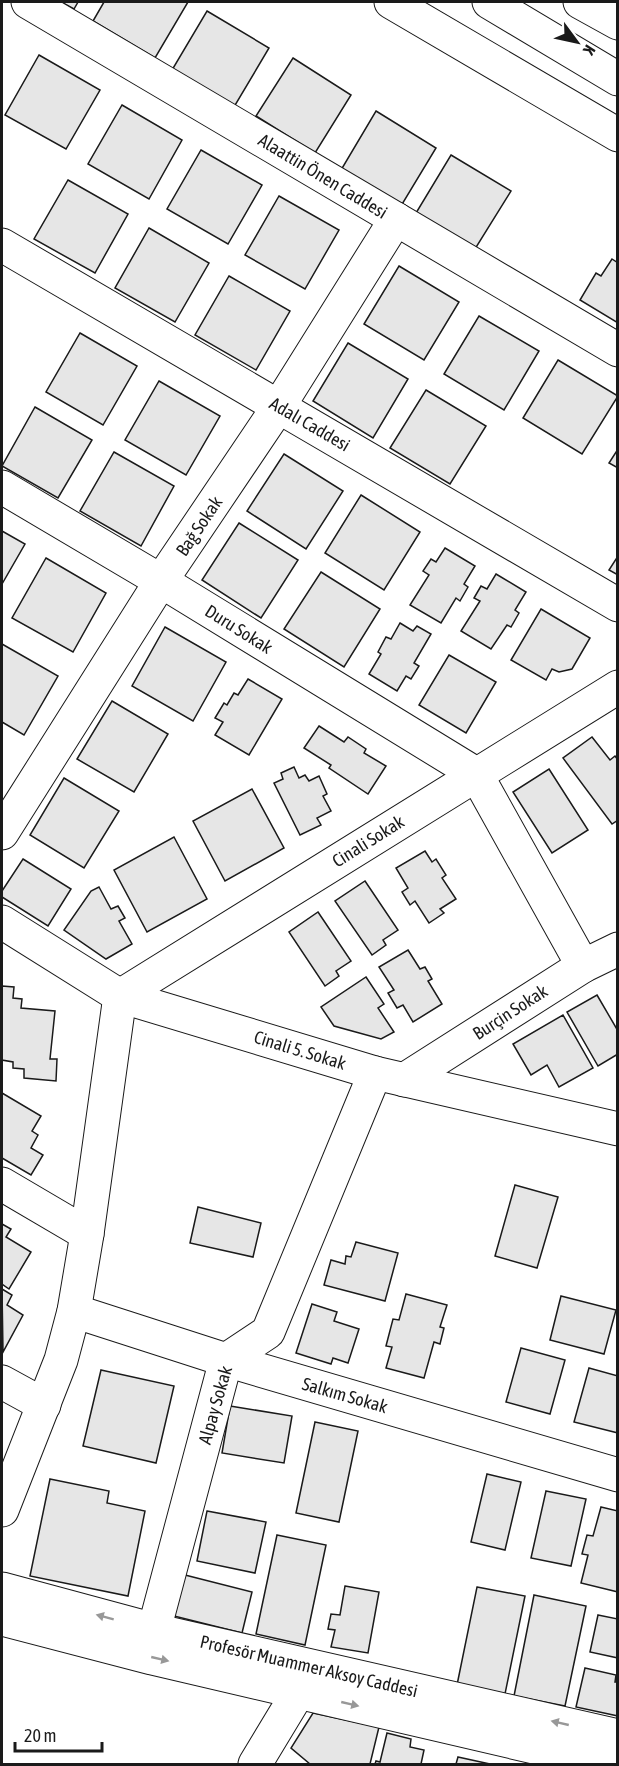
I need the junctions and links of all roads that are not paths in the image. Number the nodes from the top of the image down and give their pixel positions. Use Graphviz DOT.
graph roads {
  1 [pos="28,2"];
  2 [pos="390,2"];
  3 [pos="489,2"];
  4 [pos="580,2"];
  5 [pos="618,23"];
  6 [pos="618,79"];
  7 [pos="618,135"];
  8 [pos="396,219"];
  9 [pos="2,245"];
  10 [pos="618,350"];
  11 [pos="279,406"];
  12 [pos="2,487"];
  13 [pos="161,581"];
  14 [pos="618,605"];
  15 [pos="618,687"];
  16 [pos="476,774"];
  17 [pos="2,833"];
  18 [pos="2,922"];
  19 [pos="618,949"];
  20 [pos="582,966"];
  21 [pos="120,996"];
  22 [pos="389,1077"];
  23 [pos="618,1129"];
  24 [pos="2,1184"];
  25 [pos="87,1234"];
  26 [pos="74,1311"];
  27 [pos="226,1360"];
  28 [pos="2,1382"];
  29 [pos="44,1405"];
  30 [pos="618,1475"];
  31 [pos="2,1510"];
  32 [pos="2,1589"];
  33 [pos="2,1619"];
  34 [pos="154,1630"];
  35 [pos="306,1680"];
  36 [pos="618,1736"];
  37 [pos="255,1764"];
  38 [pos="607,1764"];
  1 -- 8 [label="main road, Alaattin Önen Caddesi"];
  2 -- 7 [label="main road"];
  3 -- 6 [label="main road"];
  4 -- 5 [label="main road"];
  8 -- 10 [label="main road, Alaattin Önen Caddesi"];
  8 -- 11 [label="main road, Bağ Sokak"];
  9 -- 11 [label="main road, Adalı Caddesi"];
  11 -- 13 [label="main road, Bağ Sokak"];
  11 -- 14 [label="main road, Adalı Caddesi"];
  12 -- 13 [label="main road, Duru Sokak"];
  13 -- 16 [label="main road, Duru Sokak"];
  13 -- 17 [label="main road, Bağ Sokak"];
  15 -- 16 [label="main road, Cinali Sokak"];
  16 -- 20 [label="main road"];
  16 -- 21 [label="main road, Cinali Sokak"];
  18 -- 21 [label="main road, Cinali 5. Sokak"];
  19 -- 20 [label="main road, Burçin Sokak"];
  20 -- 22 [label="main road, Burçin Sokak"];
  21 -- 22 [label="main road, Cinali 5. Sokak"];
  21 -- 25 [label="main road"];
  22 -- 23 [label="main road, Cinali 5. Sokak"];
  22 -- 27 [label="main road, Alpay Sokak"];
  24 -- 25 [label="main road"];
  25 -- 26 [label="main road"];
  26 -- 27 [label="main road, Salkım Sokak"];
  26 -- 29 [label="main road"];
  27 -- 30 [label="main road, Salkım Sokak"];
  27 -- 34 [label="main road, Alpay Sokak"];
  28 -- 29 [label="main road"];
  29 -- 31 [label="main road"];
  34 -- 32 [label="main road, Profesör Muammer Aksoy Caddesi, one-way"];
  33 -- 35 [label="main road, Profesör Muammer Aksoy Caddesi, one-way"];
  34 -- 35 [label="main road, Profesör Muammer Aksoy Caddesi"];
  36 -- 35 [label="main road, Profesör Muammer Aksoy Caddesi, one-way"];
  35 -- 37 [label="main road"];
  35 -- 38 [label="main road, Profesör Muammer Aksoy Caddesi, one-way"];
}
